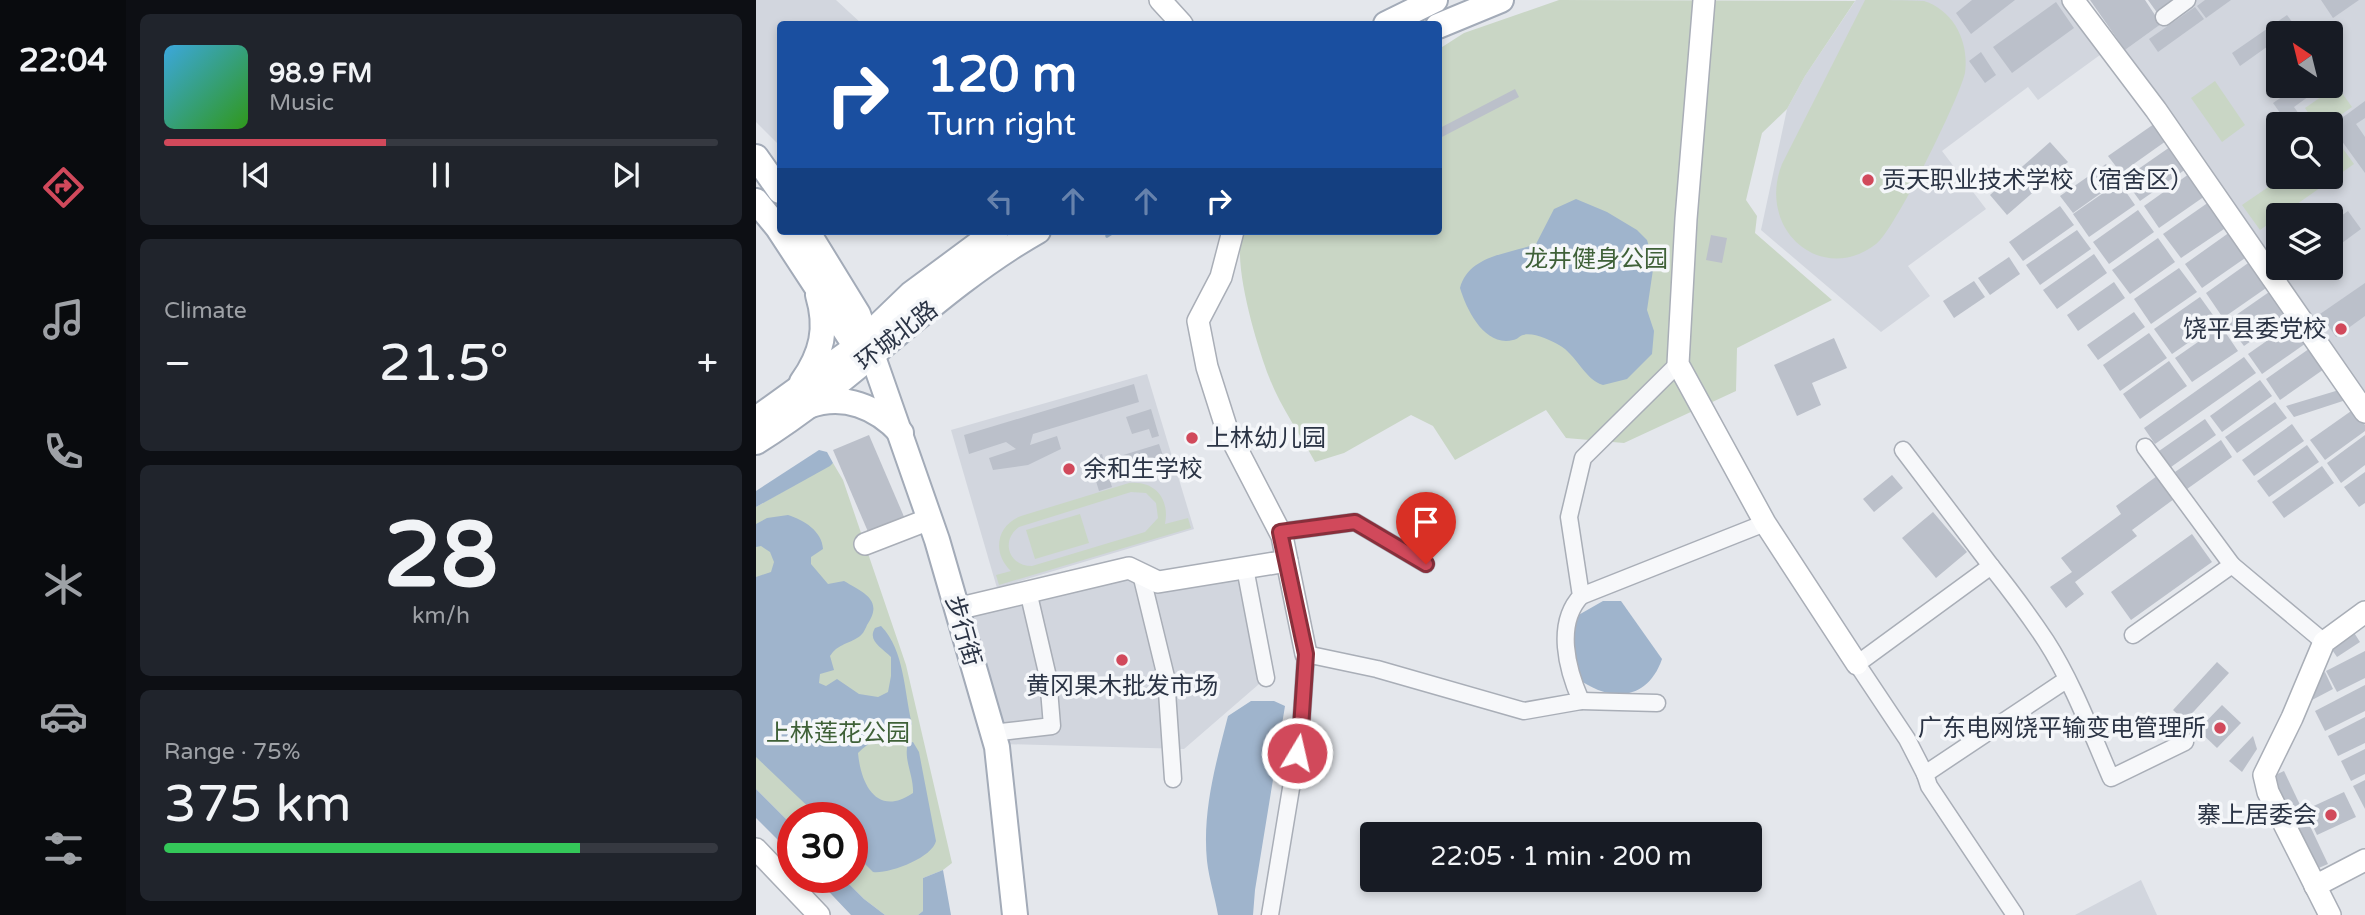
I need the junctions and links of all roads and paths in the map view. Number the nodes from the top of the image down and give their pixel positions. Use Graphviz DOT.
graph roads {
  1 [pos="1160,0"];
  2 [pos="1435,0"];
  3 [pos="1501,0"];
  4 [pos="1704,0"];
  5 [pos="2073,0"];
  6 [pos="2187,0"];
  7 [pos="2164,17"];
  8 [pos="1179,21"];
  9 [pos="1392,21"];
  10 [pos="1442,24"];
  11 [pos="756,157"];
  12 [pos="777,187"];
  13 [pos="756,201"];
  14 [pos="777,227"];
  15 [pos="783,235"];
  16 [pos="809,235"];
  17 [pos="991,235"];
  18 [pos="1031,235"];
  19 [pos="1232,235"];
  20 [pos="810,276"];
  21 [pos="865,351"];
  22 [pos="1678,364"];
  23 [pos="795,402"];
  24 [pos="2365,412"];
  25 [pos="756,419"];
  26 [pos="901,433"];
  27 [pos="756,442"];
  28 [pos="2145,447"];
  29 [pos="1903,450"];
  30 [pos="927,520"];
  31 [pos="1765,523"];
  32 [pos="1280,532"];
  33 [pos="865,544"];
  34 [pos="1287,561"];
  35 [pos="1426,564"];
  36 [pos="2231,565"];
  37 [pos="1991,566"];
  38 [pos="1245,568"];
  39 [pos="1141,574"];
  40 [pos="1028,591"];
  41 [pos="1581,596"];
  42 [pos="969,606"];
  43 [pos="2365,612"];
  44 [pos="2133,635"];
  45 [pos="2324,642"];
  46 [pos="1306,654"];
  47 [pos="1857,664"];
  48 [pos="1266,678"];
  49 [pos="2066,680"];
  50 [pos="1581,701"];
  51 [pos="1657,703"];
  52 [pos="1001,732"];
  53 [pos="2185,742"];
  54 [pos="1925,774"];
  55 [pos="1173,779"];
  56 [pos="756,849"];
  57 [pos="2365,860"];
  58 [pos="2315,886"];
  59 [pos="819,915"];
  60 [pos="1014,915"];
  61 [pos="1269,915"];
  62 [pos="2015,915"];
  63 [pos="2330,915"];
  1 -- 8 [label="street"];
  2 -- 9 [label="main road"];
  3 -- 10 [label="main road"];
  4 -- 22 [label="street"];
  5 -- 24 [label="street"];
  6 -- 7 [label="street"];
  11 -- 12 [label="main road"];
  13 -- 14 [label="main road"];
  15 -- 20 [label="main road"];
  16 -- 21 [label="main road"];
  17 -- 21 [label="main road, 环城北路"];
  18 -- 21 [label="main road, 环城北路"];
  19 -- 32 [label="street"];
  20 -- 21 [label="main road"];
  20 -- 23 [label="main road"];
  21 -- 23 [label="main road, 环城北路"];
  21 -- 26 [label="main road, 步行街"];
  22 -- 31 [label="street"];
  22 -- 41 [label="street"];
  23 -- 25 [label="main road, 环城北路"];
  23 -- 26 [label="main road"];
  23 -- 27 [label="main road, 环城北路"];
  26 -- 60 [label="main road, 步行街"];
  28 -- 36 [label="street"];
  29 -- 37 [label="street"];
  30 -- 33 [label="street"];
  31 -- 41 [label="street"];
  31 -- 47 [label="street"];
  32 -- 34 [label="street"];
  32 -- 35 [label="street"];
  34 -- 38 [label="street"];
  34 -- 46 [label="street"];
  36 -- 44 [label="street"];
  36 -- 45 [label="street"];
  37 -- 47 [label="street"];
  37 -- 49 [label="street"];
  38 -- 39 [label="street"];
  38 -- 48 [label="street"];
  39 -- 40 [label="street"];
  39 -- 55 [label="street"];
  40 -- 42 [label="street"];
  40 -- 52 [label="street"];
  41 -- 50 [label="street"];
  43 -- 45 [label="street"];
  45 -- 58 [label="street"];
  46 -- 50 [label="street"];
  46 -- 61 [label="street"];
  47 -- 54 [label="street"];
  49 -- 53 [label="street"];
  49 -- 54 [label="street"];
  50 -- 51 [label="street"];
  54 -- 62 [label="street"];
  56 -- 59 [label="street"];
  57 -- 58 [label="street"];
  58 -- 63 [label="street"];
}
